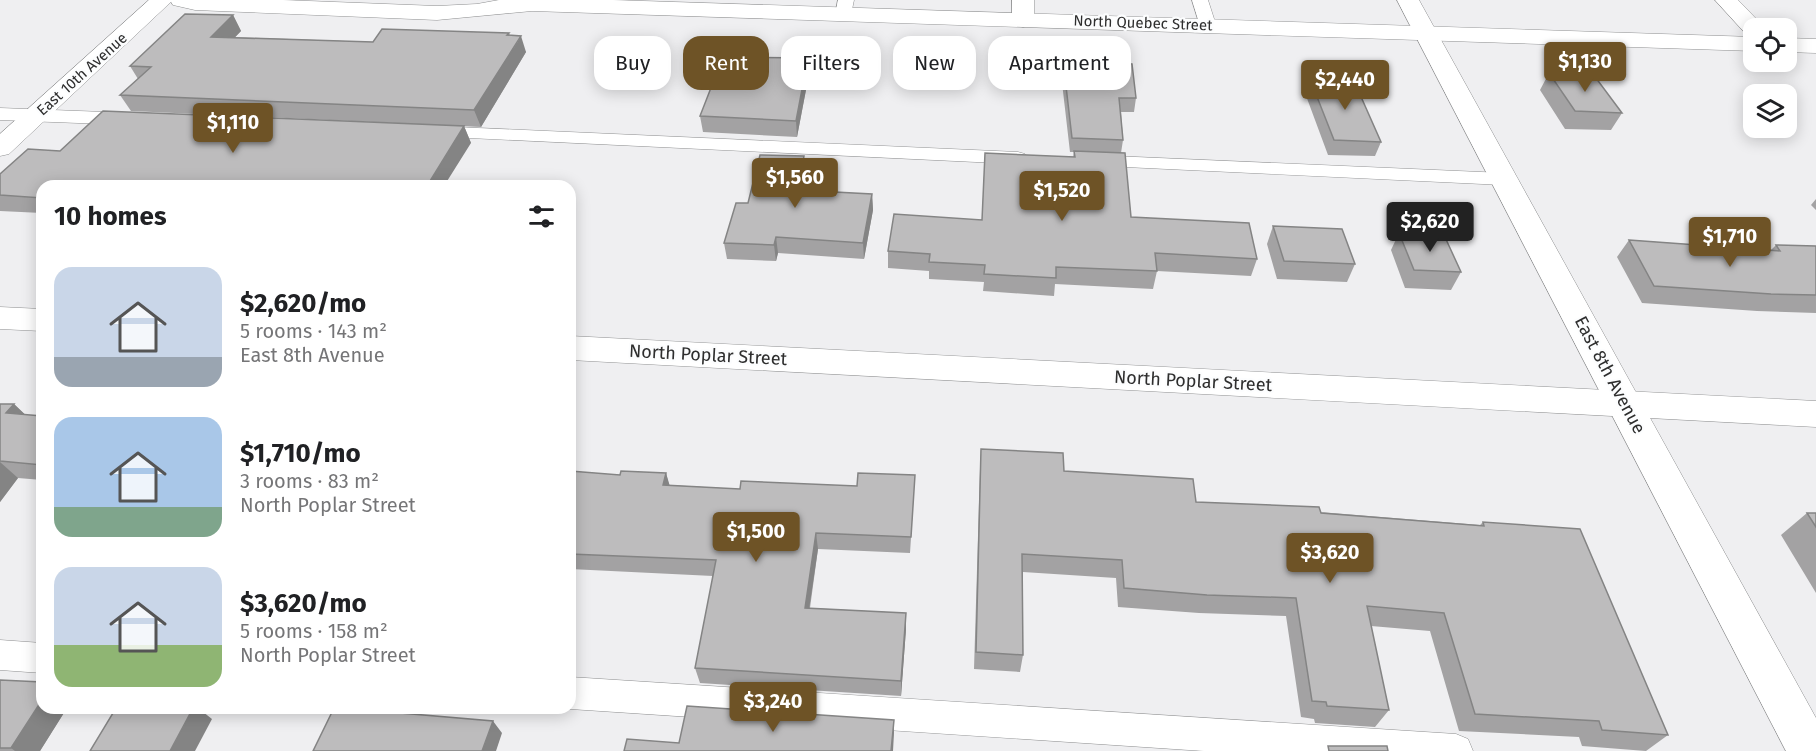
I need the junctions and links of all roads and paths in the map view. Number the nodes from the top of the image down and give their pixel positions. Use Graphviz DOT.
graph roads {
  1 [pos="162,0"];
  2 [pos="181,0"];
  3 [pos="510,0"];
  4 [pos="1200,0"];
  5 [pos="1408,0"];
  6 [pos="1726,0"];
  7 [pos="532,4"];
  8 [pos="671,4"];
  9 [pos="845,7"];
  10 [pos="1023,10"];
  11 [pos="1743,18"];
  12 [pos="1207,25"];
  13 [pos="1425,33"];
  14 [pos="1743,44"];
  15 [pos="1797,45"];
  16 [pos="1816,46"];
  17 [pos="0,114"];
  18 [pos="37,115"];
  19 [pos="156,120"];
  20 [pos="418,132"];
  21 [pos="0,148"];
  22 [pos="1039,159"];
  23 [pos="1074,160"];
  24 [pos="1504,179"];
  25 [pos="0,318"];
  26 [pos="36,320"];
  27 [pos="576,348"];
  28 [pos="1625,404"];
  29 [pos="1816,414"];
  30 [pos="0,655"];
  31 [pos="36,658"];
  32 [pos="576,693"];
  33 [pos="1456,751"];
  34 [pos="1810,751"];
  1 -- 18 [label="street, East 10th Avenue"];
  2 -- 7 [label="street, North Quebec Street"];
  3 -- 7 [label="street, North Quebec Street"];
  4 -- 12 [label="lane"];
  5 -- 13 [label="street, East 8th Avenue"];
  6 -- 11 [label="street"];
  7 -- 8 [label="street, North Quebec Street"];
  8 -- 9 [label="street, North Quebec Street"];
  9 -- 10 [label="street, North Quebec Street"];
  10 -- 12 [label="street, North Quebec Street"];
  12 -- 13 [label="street, North Quebec Street"];
  13 -- 14 [label="street, North Quebec Street"];
  13 -- 24 [label="street, East 8th Avenue"];
  15 -- 16 [label="street"];
  17 -- 18 [label="lane"];
  18 -- 19 [label="lane"];
  18 -- 21 [label="street, East 10th Avenue"];
  20 -- 22 [label="lane"];
  23 -- 24 [label="lane"];
  24 -- 28 [label="street, East 8th Avenue"];
  25 -- 26 [label="street"];
  27 -- 28 [label="street, North Poplar Street"];
  28 -- 29 [label="street, North Poplar Street"];
  28 -- 34 [label="street, East 8th Avenue"];
  30 -- 31 [label="lane"];
  32 -- 33 [label="lane"];
}
